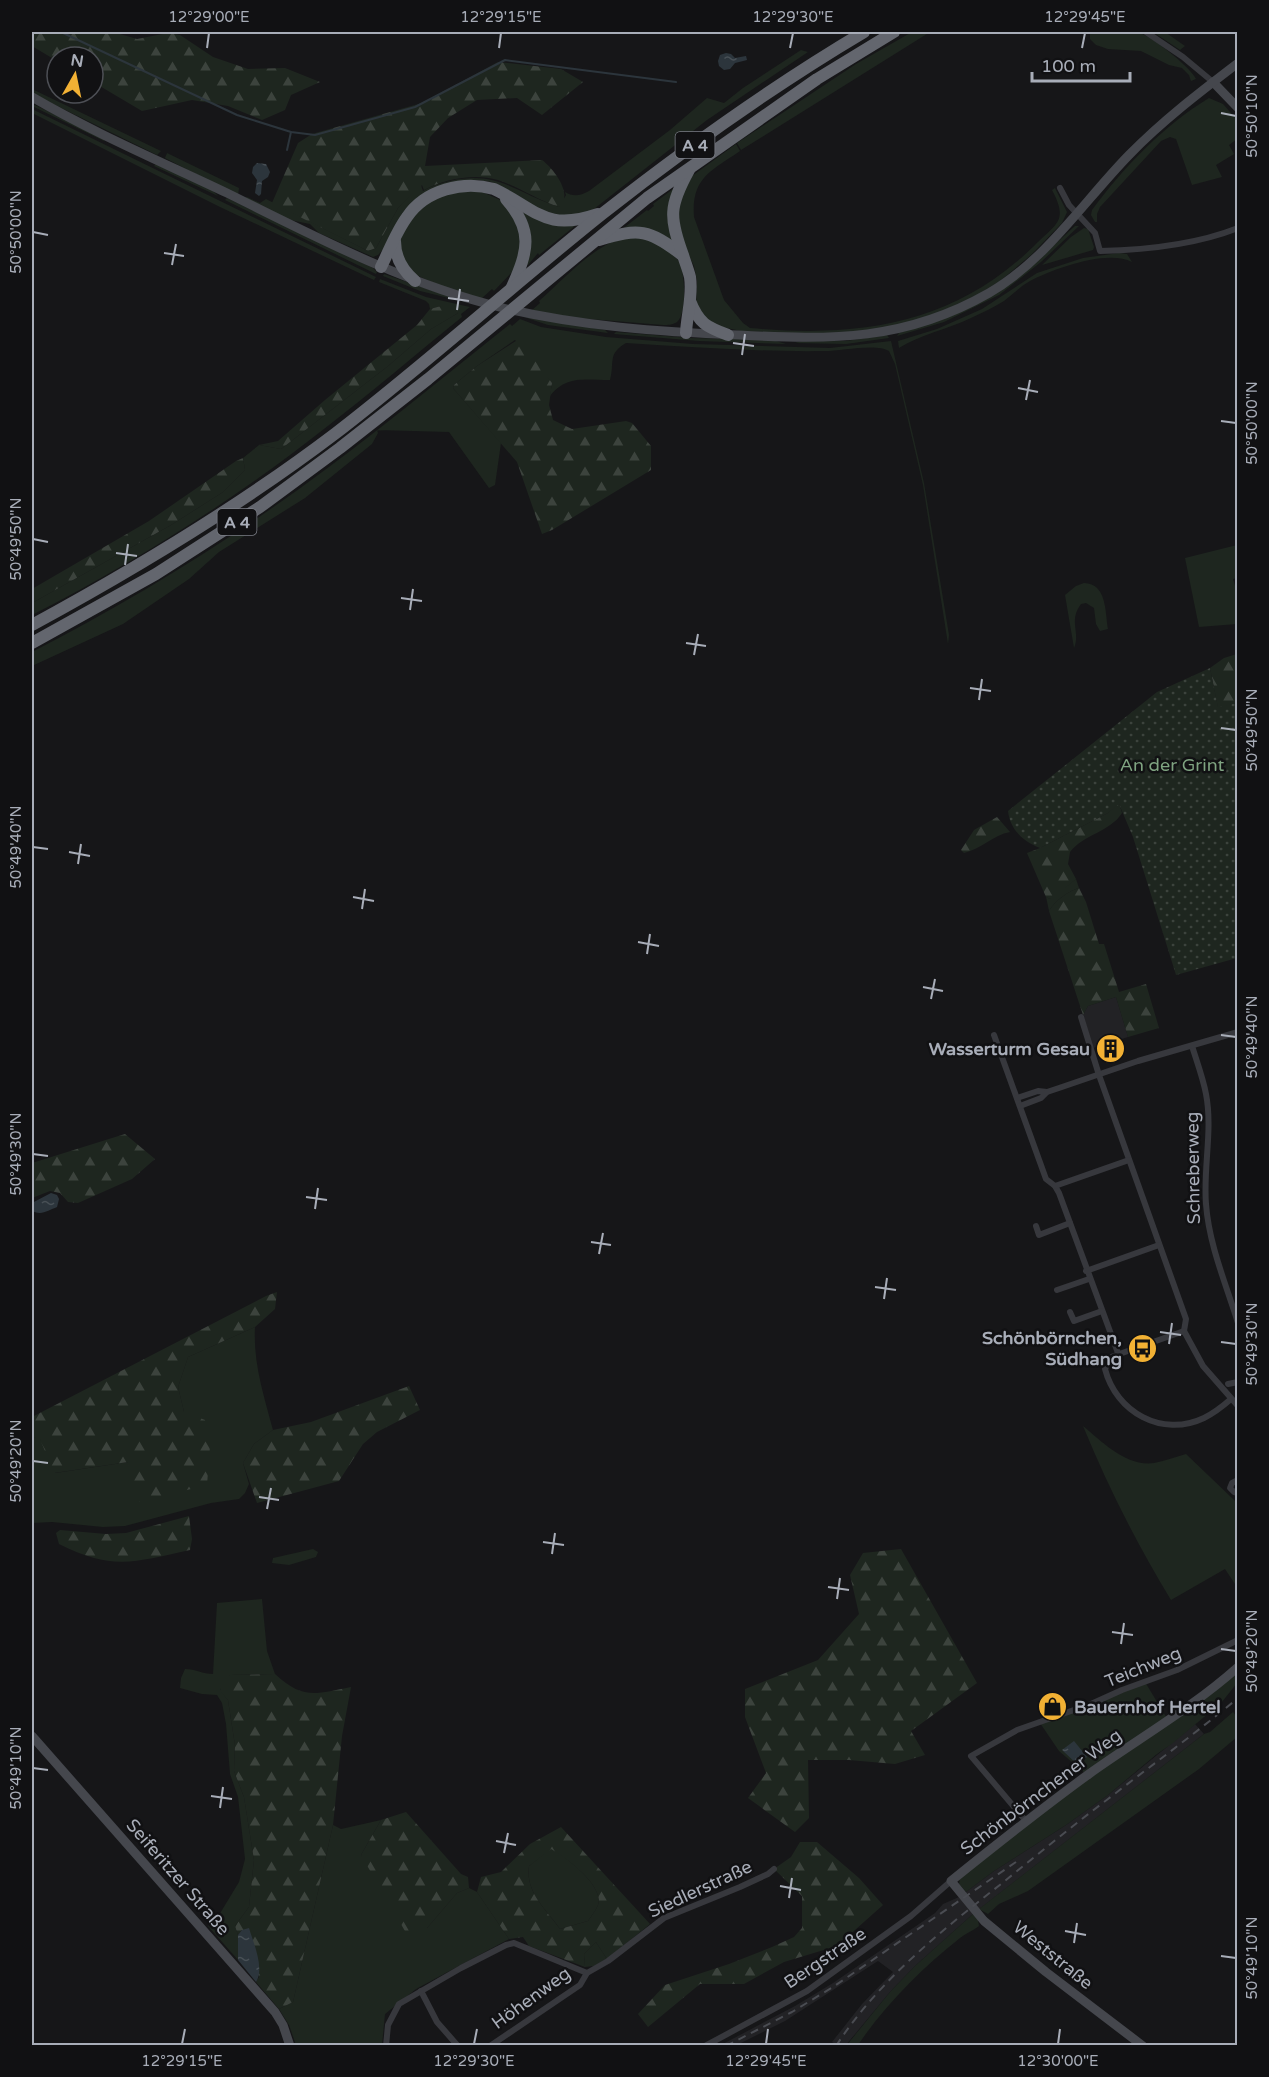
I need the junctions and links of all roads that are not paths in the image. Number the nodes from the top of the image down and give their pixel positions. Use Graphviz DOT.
graph roads {
  1 [pos="864,32"];
  2 [pos="894,32"];
  3 [pos="1146,32"];
  4 [pos="1238,63"];
  5 [pos="1214,82"];
  6 [pos="32,98"];
  7 [pos="1238,108"];
  8 [pos="691,167"];
  9 [pos="1060,188"];
  10 [pos="502,193"];
  11 [pos="605,212"];
  12 [pos="1077,213"];
  13 [pos="1238,228"];
  14 [pos="396,237"];
  15 [pos="592,242"];
  16 [pos="683,255"];
  17 [pos="381,267"];
  18 [pos="415,280"];
  19 [pos="507,292"];
  20 [pos="690,300"];
  21 [pos="686,333"];
  22 [pos="728,335"];
  23 [pos="32,625"];
  24 [pos="32,643"];
  25 [pos="1081,1017"];
  26 [pos="1238,1032"];
  27 [pos="994,1035"];
  28 [pos="1192,1046"];
  29 [pos="1099,1075"];
  30 [pos="1047,1092"];
  31 [pos="1017,1098"];
  32 [pos="1020,1106"];
  33 [pos="1129,1160"];
  34 [pos="1055,1186"];
  35 [pos="1070,1223"];
  36 [pos="1036,1226"];
  37 [pos="1159,1245"];
  38 [pos="1086,1271"];
  39 [pos="1089,1279"];
  40 [pos="1057,1290"];
  41 [pos="1102,1311"];
  42 [pos="1070,1312"];
  43 [pos="1238,1323"];
  44 [pos="1184,1331"];
  45 [pos="1118,1353"];
  46 [pos="1238,1382"];
  47 [pos="1228,1384"];
  48 [pos="1231,1399"];
  49 [pos="1238,1406"];
  50 [pos="1238,1480"];
  51 [pos="1238,1493"];
  52 [pos="1238,1640"];
  53 [pos="1238,1667"];
  54 [pos="32,1736"];
  55 [pos="1026,1821"];
  56 [pos="771,1872"];
  57 [pos="951,1881"];
  58 [pos="587,1973"];
  59 [pos="421,1990"];
  60 [pos="290,2046"];
  61 [pos="386,2046"];
  62 [pos="458,2046"];
  63 [pos="490,2046"];
  64 [pos="705,2046"];
  65 [pos="1143,2046"];
  1 -- 11 [label="highway, A 4"];
  2 -- 8 [label="highway, A 4"];
  3 -- 5 [label="street"];
  4 -- 5 [label="main road"];
  5 -- 7 [label="main road"];
  5 -- 12 [label="main road"];
  6 -- 17 [label="main road"];
  8 -- 15 [label="highway, A 4"];
  8 -- 16 [label="highway"];
  9 -- 12 [label="street"];
  10 -- 11 [label="highway"];
  10 -- 14 [label="highway"];
  10 -- 19 [label="highway"];
  11 -- 19 [label="highway, A 4"];
  12 -- 13 [label="street"];
  12 -- 22 [label="main road"];
  14 -- 17 [label="highway"];
  14 -- 18 [label="highway"];
  15 -- 16 [label="highway"];
  15 -- 24 [label="highway, A 4"];
  16 -- 20 [label="highway"];
  17 -- 18 [label="main road"];
  18 -- 21 [label="main road"];
  19 -- 23 [label="highway, A 4"];
  20 -- 21 [label="highway"];
  20 -- 22 [label="highway"];
  21 -- 22 [label="main road"];
  25 -- 29 [label="street"];
  26 -- 28 [label="street"];
  27 -- 31 [label="street"];
  28 -- 29 [label="street"];
  28 -- 43 [label="street, Schreberweg"];
  29 -- 30 [label="street"];
  29 -- 33 [label="street"];
  30 -- 31 [label="street"];
  30 -- 32 [label="street"];
  31 -- 32 [label="street"];
  32 -- 34 [label="street"];
  33 -- 34 [label="street"];
  33 -- 37 [label="street"];
  34 -- 35 [label="street"];
  35 -- 36 [label="street"];
  35 -- 38 [label="street"];
  37 -- 38 [label="street"];
  37 -- 44 [label="street"];
  38 -- 39 [label="street"];
  39 -- 40 [label="street"];
  39 -- 41 [label="street"];
  41 -- 42 [label="street"];
  41 -- 45 [label="street"];
  44 -- 45 [label="street"];
  44 -- 48 [label="street"];
  45 -- 48 [label="street"];
  46 -- 47 [label="street"];
  48 -- 49 [label="street"];
  50 -- 51 [label="street"];
  52 -- 55 [label="street, Teichweg"];
  53 -- 55 [label="main road, Schönbörnchener Weg"];
  54 -- 60 [label="main road, Seiferitzer Straße"];
  55 -- 57 [label="main road, Schönbörnchener Weg"];
  56 -- 58 [label="street, Siedlerstraße"];
  57 -- 64 [label="street, Bergstraße"];
  57 -- 65 [label="main road, Weststraße"];
  58 -- 59 [label="street"];
  58 -- 63 [label="street, Höhenweg"];
  59 -- 61 [label="street"];
  59 -- 62 [label="street"];
}
